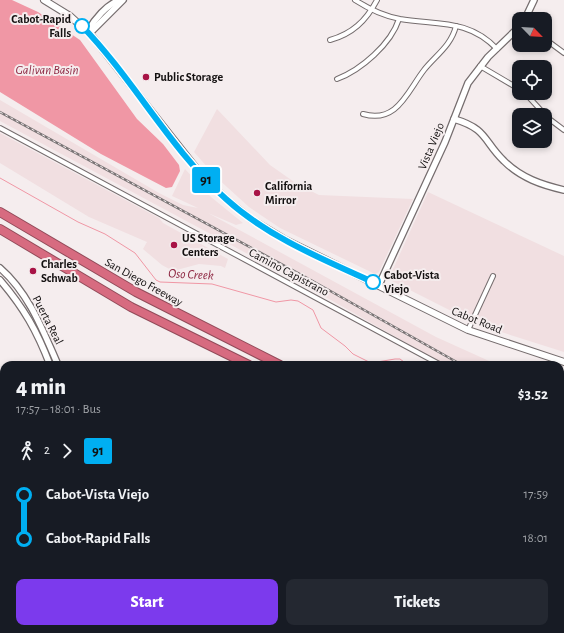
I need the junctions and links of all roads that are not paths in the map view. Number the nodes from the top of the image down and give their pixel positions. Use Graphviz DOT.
graph roads {
  1 [pos="44,0"];
  2 [pos="120,0"];
  3 [pos="123,0"];
  4 [pos="355,0"];
  5 [pos="377,0"];
  6 [pos="534,0"];
  7 [pos="372,10"];
  8 [pos="528,12"];
  9 [pos="399,19"];
  10 [pos="456,26"];
  11 [pos="88,32"];
  12 [pos="512,34"];
  13 [pos="330,40"];
  14 [pos="552,44"];
  15 [pos="497,49"];
  16 [pos="564,53"];
  17 [pos="480,66"];
  18 [pos="337,78"];
  19 [pos="512,84"];
  20 [pos="531,100"];
  21 [pos="363,114"];
  22 [pos="454,119"];
  23 [pos="0,128"];
  24 [pos="564,130"];
  25 [pos="564,190"];
  26 [pos="0,212"];
  27 [pos="0,229"];
  28 [pos="0,268"];
  29 [pos="493,276"];
  30 [pos="0,280"];
  31 [pos="379,285"];
  32 [pos="468,330"];
  33 [pos="48,361"];
  34 [pos="56,361"];
  35 [pos="241,361"];
  36 [pos="272,361"];
  37 [pos="434,361"];
  38 [pos="561,361"];
  1 -- 11 [label="main road, Cabot Road"];
  2 -- 11 [label="street"];
  3 -- 11 [label="street"];
  4 -- 7 [label="street"];
  5 -- 7 [label="street"];
  6 -- 8 [label="street"];
  7 -- 9 [label="street"];
  7 -- 13 [label="street"];
  9 -- 10 [label="street"];
  9 -- 18 [label="street"];
  10 -- 15 [label="street"];
  10 -- 21 [label="street"];
  11 -- 31 [label="main road, Cabot Road"];
  12 -- 15 [label="street, Vista Viejo"];
  14 -- 16 [label="street"];
  15 -- 17 [label="street, Vista Viejo"];
  17 -- 19 [label="street"];
  17 -- 22 [label="street, Vista Viejo"];
  20 -- 24 [label="street"];
  22 -- 25 [label="street"];
  22 -- 31 [label="street, Vista Viejo"];
  23 -- 37 [label="street, Camino Capistrano"];
  26 -- 36 [label="highway, San Diego Freeway"];
  27 -- 35 [label="highway"];
  28 -- 34 [label="street, Puerta Real"];
  29 -- 32 [label="street"];
  30 -- 33 [label="street, Puerta Real"];
  31 -- 32 [label="main road, Cabot Road"];
  32 -- 38 [label="main road, Cabot Road"];
}
